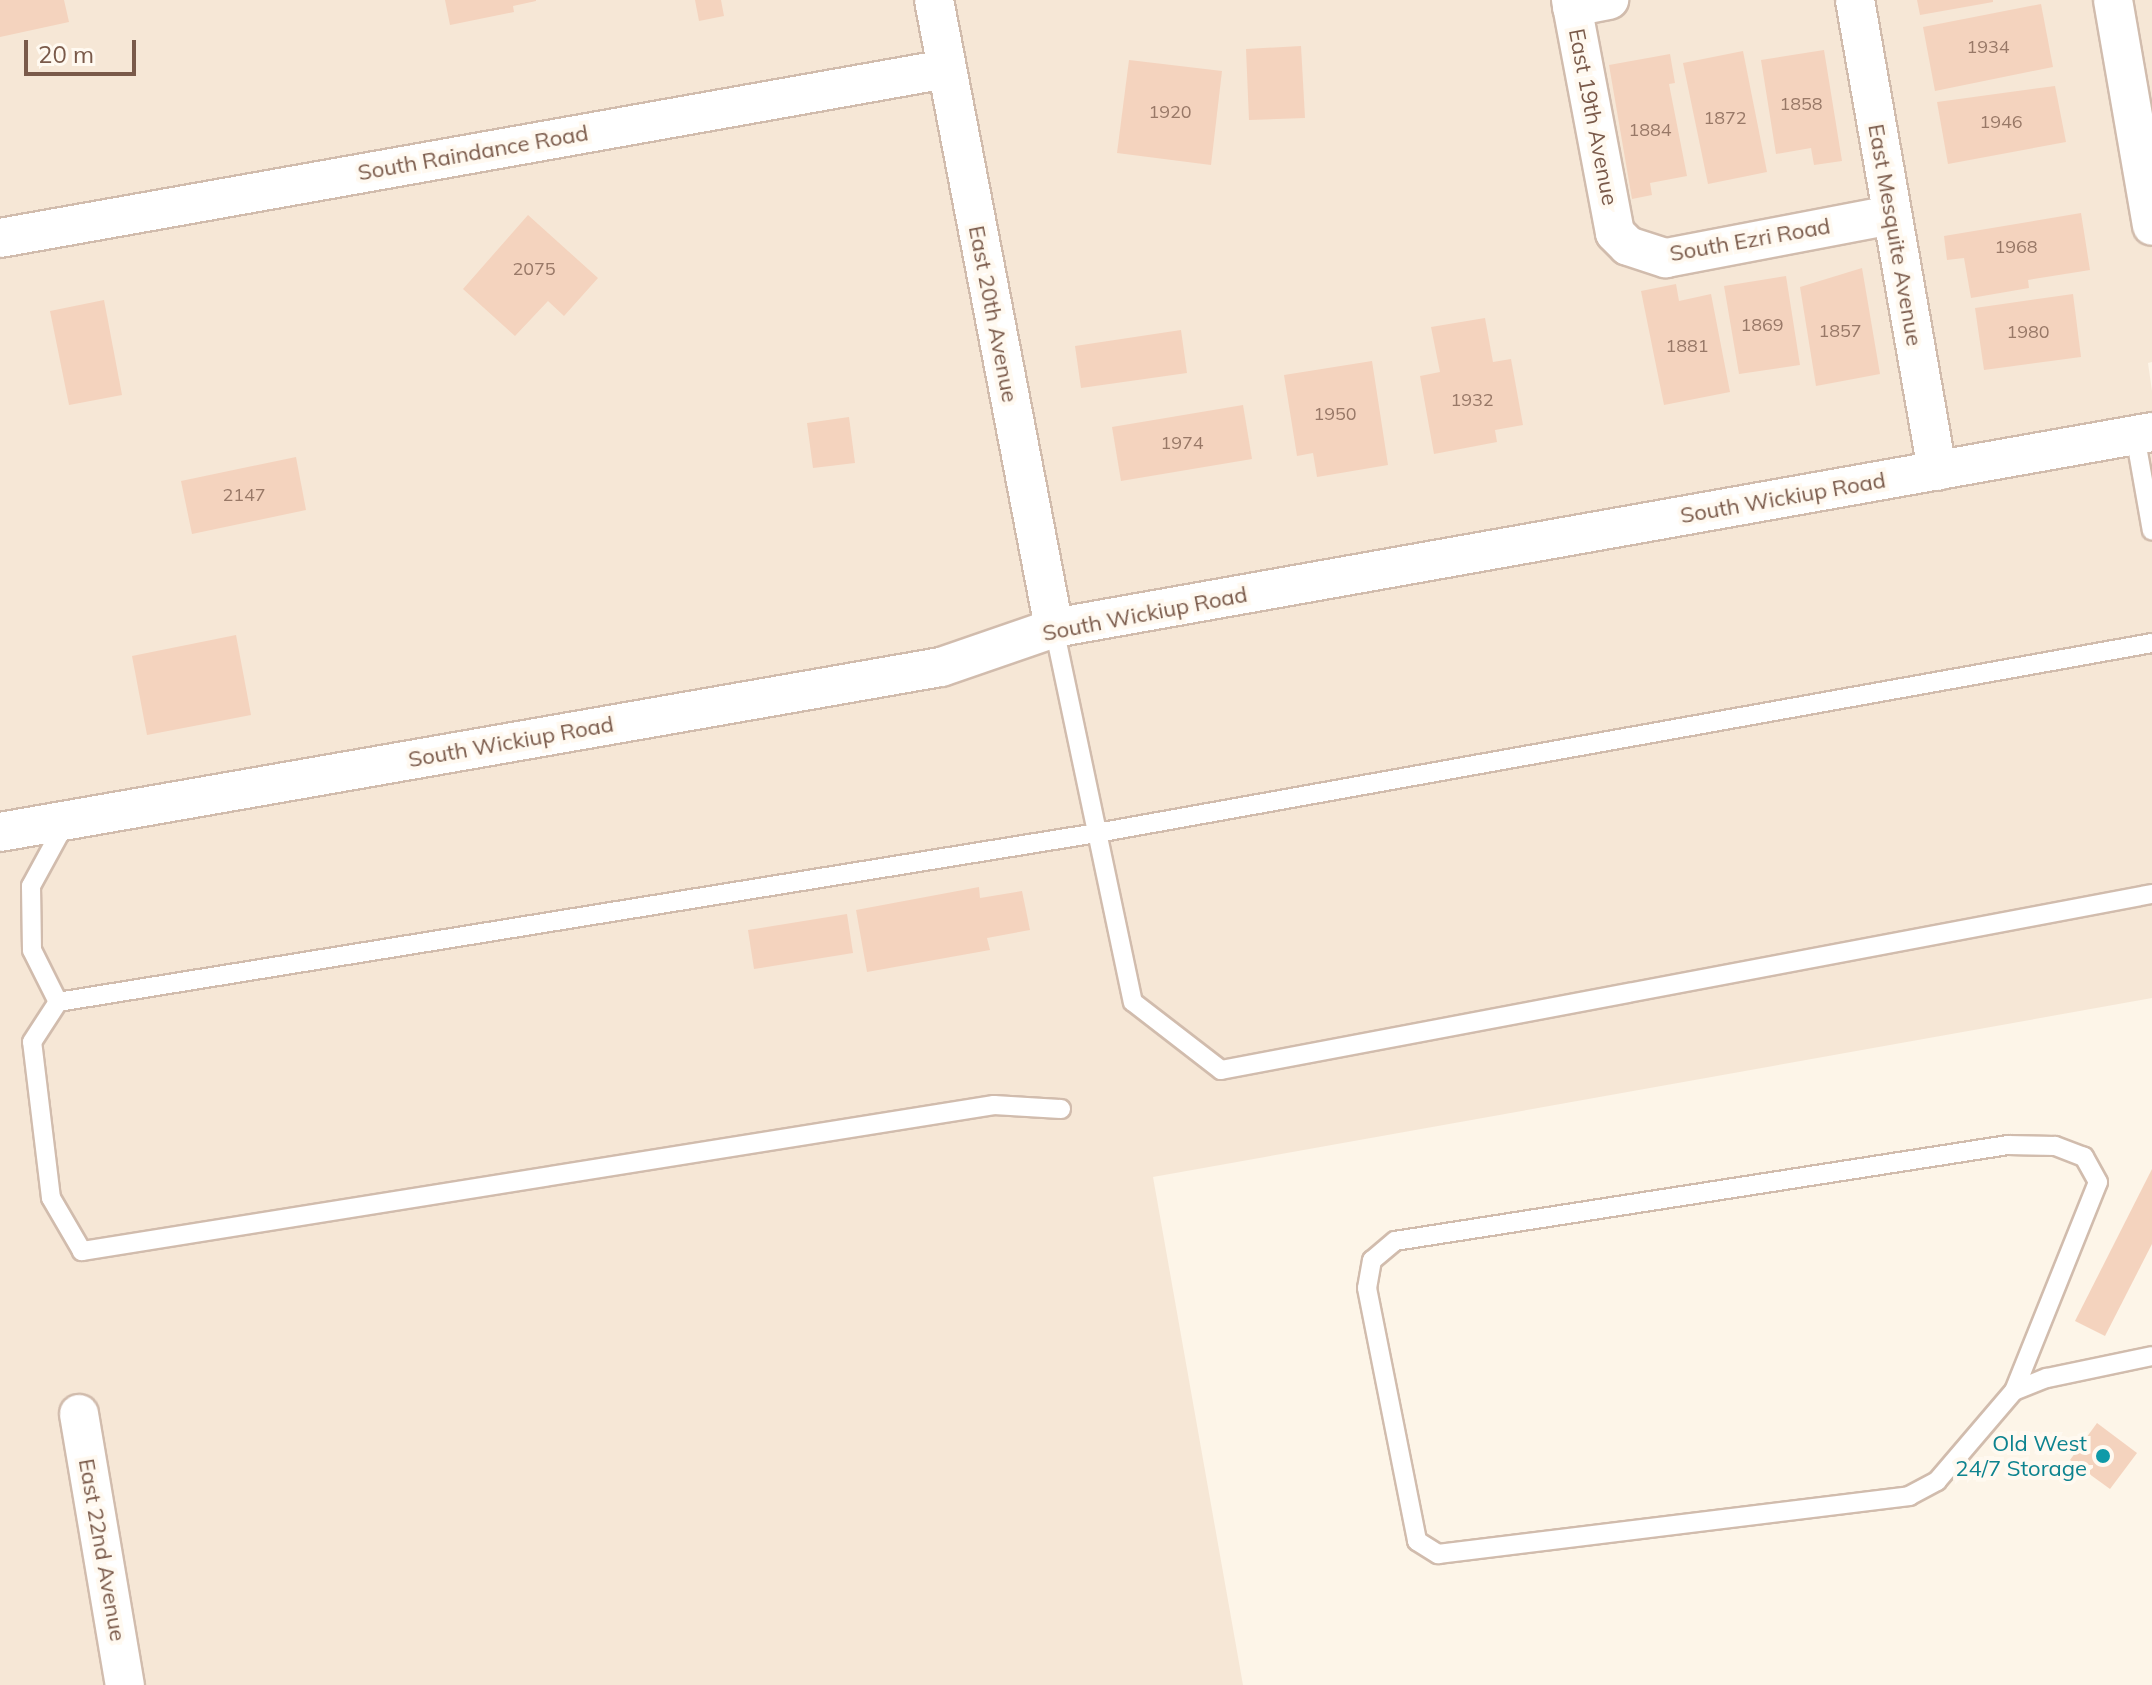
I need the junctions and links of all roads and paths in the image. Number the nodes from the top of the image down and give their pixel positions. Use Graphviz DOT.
graph roads {
  1 [pos="934,0"];
  2 [pos="1609,0"];
  3 [pos="1855,0"];
  4 [pos="2113,0"];
  5 [pos="1571,3"];
  6 [pos="946,69"];
  7 [pos="1891,215"];
  8 [pos="2152,226"];
  9 [pos="1615,233"];
  10 [pos="0,238"];
  11 [pos="2143,434"];
  12 [pos="1937,471"];
  13 [pos="2152,531"];
  14 [pos="1054,628"];
  15 [pos="2152,643"];
  16 [pos="67,820"];
  17 [pos="0,832"];
  18 [pos="1097,833"];
  19 [pos="2152,894"];
  20 [pos="58,1002"];
  21 [pos="1061,1109"];
  22 [pos="2152,1356"];
  23 [pos="2014,1391"];
  24 [pos="79,1414"];
  25 [pos="125,1685"];
  1 -- 6 [label="street, East 20th Avenue"];
  2 -- 5 [label="street"];
  3 -- 7 [label="street, East Mesquite Avenue"];
  4 -- 8 [label="street"];
  5 -- 9 [label="street, East 19th Avenue"];
  6 -- 10 [label="street, South Raindance Road"];
  6 -- 14 [label="street, East 20th Avenue"];
  7 -- 9 [label="street, South Ezri Road"];
  7 -- 12 [label="street, East Mesquite Avenue"];
  11 -- 12 [label="street, South Wickiup Road"];
  11 -- 13 [label="lane"];
  12 -- 14 [label="street, South Wickiup Road"];
  14 -- 16 [label="street, South Wickiup Road"];
  14 -- 18 [label="lane"];
  15 -- 18 [label="lane"];
  16 -- 17 [label="street, South Wickiup Road"];
  16 -- 20 [label="lane"];
  18 -- 19 [label="lane"];
  18 -- 20 [label="lane"];
  20 -- 21 [label="lane"];
  22 -- 23 [label="lane"];
  23 -- 23 [label="lane"];
  24 -- 25 [label="street, East 22nd Avenue"];
}
